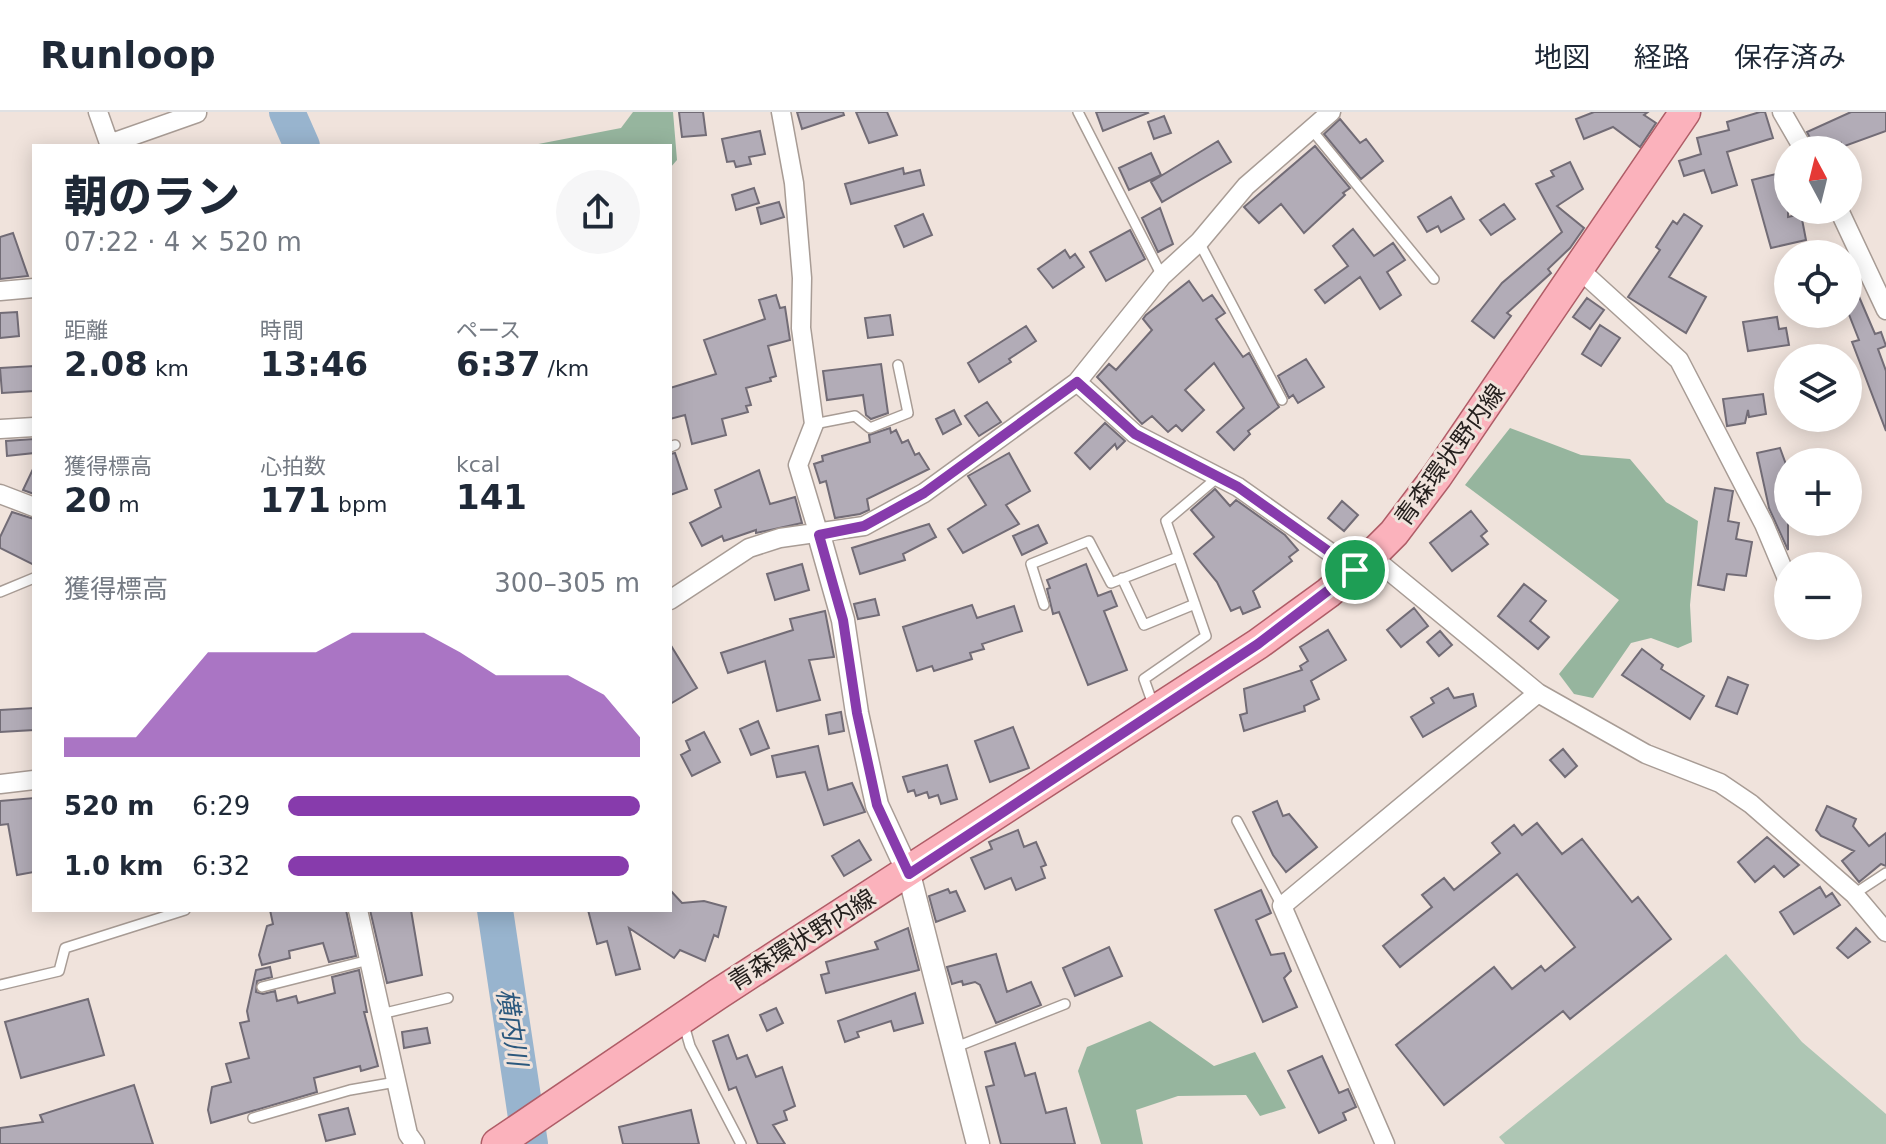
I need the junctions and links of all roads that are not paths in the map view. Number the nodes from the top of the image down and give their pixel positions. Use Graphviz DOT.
graph roads {
  1 [pos="98,112"];
  2 [pos="781,112"];
  3 [pos="1078,112"];
  4 [pos="1331,112"];
  5 [pos="1685,112"];
  6 [pos="1782,112"];
  7 [pos="197,113"];
  8 [pos="1311,129"];
  9 [pos="1796,136"];
  10 [pos="110,144"];
  11 [pos="113,144"];
  12 [pos="1846,224"];
  13 [pos="1199,242"];
  14 [pos="1580,270"];
  15 [pos="1162,276"];
  16 [pos="1434,279"];
  17 [pos="32,288"];
  18 [pos="0,291"];
  19 [pos="1882,291"];
  20 [pos="1886,310"];
  21 [pos="898,365"];
  22 [pos="1077,382"];
  23 [pos="1282,400"];
  24 [pos="814,424"];
  25 [pos="32,427"];
  26 [pos="0,429"];
  27 [pos="1218,477"];
  28 [pos="2,500"];
  29 [pos="32,507"];
  30 [pos="819,535"];
  31 [pos="1776,552"];
  32 [pos="1178,557"];
  33 [pos="1363,563"];
  34 [pos="1122,578"];
  35 [pos="32,579"];
  36 [pos="0,592"];
  37 [pos="672,599"];
  38 [pos="1195,604"];
  39 [pos="1044,605"];
  40 [pos="1538,693"];
  41 [pos="1155,711"];
  42 [pos="32,780"];
  43 [pos="0,784"];
  44 [pos="1237,821"];
  45 [pos="1886,873"];
  46 [pos="909,874"];
  47 [pos="1854,894"];
  48 [pos="1282,906"];
  49 [pos="179,912"];
  50 [pos="358,912"];
  51 [pos="1886,932"];
  52 [pos="369,960"];
  53 [pos="0,985"];
  54 [pos="262,987"];
  55 [pos="448,998"];
  56 [pos="1065,1004"];
  57 [pos="381,1014"];
  58 [pos="682,1019"];
  59 [pos="952,1048"];
  60 [pos="396,1082"];
  61 [pos="253,1118"];
  62 [pos="415,1144"];
  63 [pos="497,1144"];
  64 [pos="741,1144"];
  65 [pos="978,1144"];
  66 [pos="1385,1144"];
  1 -- 10 [label="street"];
  2 -- 24 [label="street"];
  3 -- 15 [label="lane"];
  4 -- 8 [label="street"];
  5 -- 14 [label="main road, 青森環状野内線"];
  6 -- 9 [label="street"];
  7 -- 11 [label="street"];
  8 -- 13 [label="street"];
  8 -- 16 [label="lane"];
  12 -- 19 [label="street"];
  13 -- 15 [label="street"];
  13 -- 23 [label="lane"];
  14 -- 31 [label="street"];
  14 -- 33 [label="main road, 青森環状野内線"];
  15 -- 22 [label="street"];
  17 -- 18 [label="street"];
  19 -- 20 [label="street"];
  21 -- 24 [label="lane"];
  22 -- 27 [label="street"];
  22 -- 30 [label="street"];
  24 -- 30 [label="street"];
  25 -- 26 [label="street"];
  27 -- 32 [label="lane"];
  27 -- 33 [label="street"];
  28 -- 29 [label="street"];
  30 -- 37 [label="street"];
  30 -- 46 [label="street"];
  32 -- 34 [label="lane"];
  32 -- 38 [label="lane"];
  33 -- 40 [label="street"];
  33 -- 41 [label="main road, 青森環状野内線"];
  34 -- 38 [label="lane"];
  34 -- 39 [label="lane"];
  35 -- 36 [label="lane"];
  38 -- 41 [label="lane"];
  40 -- 47 [label="street"];
  40 -- 48 [label="street"];
  41 -- 46 [label="main road, 青森環状野内線"];
  42 -- 43 [label="street"];
  44 -- 48 [label="lane"];
  45 -- 47 [label="lane"];
  46 -- 58 [label="main road, 青森環状野内線"];
  46 -- 59 [label="street"];
  47 -- 51 [label="street"];
  48 -- 66 [label="street"];
  49 -- 53 [label="lane"];
  50 -- 52 [label="street"];
  52 -- 54 [label="lane"];
  52 -- 57 [label="street"];
  55 -- 57 [label="lane"];
  56 -- 59 [label="lane"];
  57 -- 60 [label="street"];
  58 -- 63 [label="main road, 青森環状野内線"];
  58 -- 64 [label="lane"];
  59 -- 65 [label="street"];
  60 -- 61 [label="lane"];
  60 -- 62 [label="street"];
}
